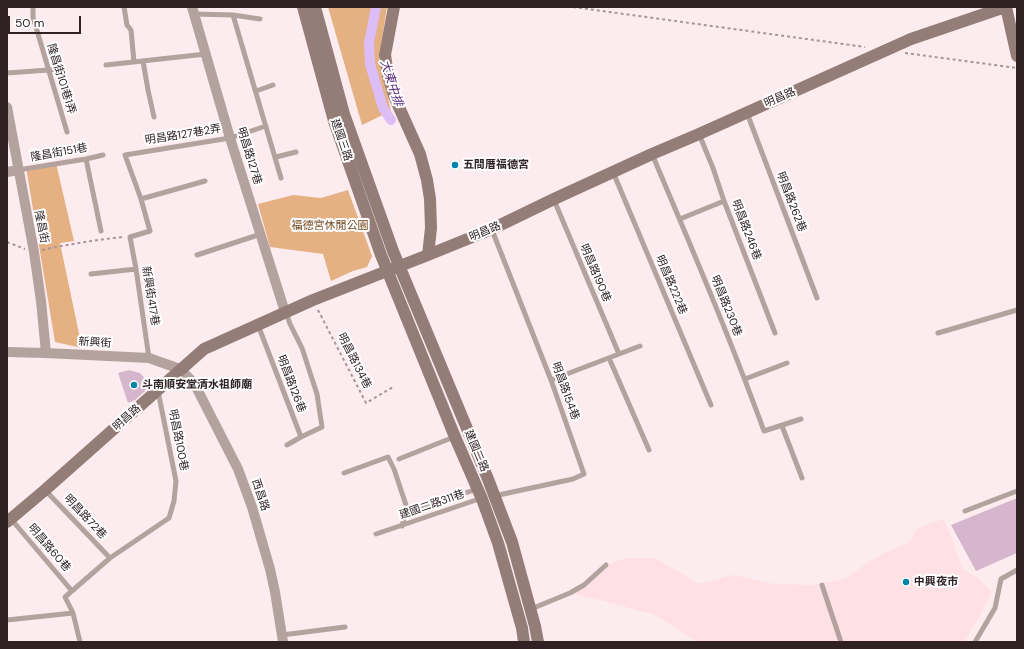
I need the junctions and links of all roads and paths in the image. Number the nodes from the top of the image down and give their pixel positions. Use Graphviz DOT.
graph roads {
  1 [pos="124,7"];
  2 [pos="303,7"];
  3 [pos="315,7"];
  4 [pos="394,7"];
  5 [pos="573,7"];
  6 [pos="1005,7"];
  7 [pos="33,8"];
  8 [pos="193,10"];
  9 [pos="233,15"];
  10 [pos="260,20"];
  11 [pos="885,50"];
  12 [pos="206,54"];
  13 [pos="1017,56"];
  14 [pos="142,61"];
  15 [pos="134,62"];
  16 [pos="106,64"];
  17 [pos="1017,68"];
  18 [pos="48,69"];
  19 [pos="62,69"];
  20 [pos="7,72"];
  21 [pos="273,85"];
  22 [pos="256,90"];
  23 [pos="7,107"];
  24 [pos="747,113"];
  25 [pos="154,117"];
  26 [pos="266,126"];
  27 [pos="67,132"];
  28 [pos="699,134"];
  29 [pos="230,138"];
  30 [pos="296,152"];
  31 [pos="652,154"];
  32 [pos="104,155"];
  33 [pos="276,158"];
  34 [pos="86,159"];
  35 [pos="18,170"];
  36 [pos="7,172"];
  37 [pos="613,172"];
  38 [pos="282,178"];
  39 [pos="205,181"];
  40 [pos="141,199"];
  41 [pos="554,199"];
  42 [pos="724,201"];
  43 [pos="680,219"];
  44 [pos="492,229"];
  45 [pos="101,231"];
  46 [pos="260,234"];
  47 [pos="130,237"];
  48 [pos="7,242"];
  49 [pos="34,252"];
  50 [pos="197,255"];
  51 [pos="428,255"];
  52 [pos="399,266"];
  53 [pos="136,269"];
  54 [pos="387,271"];
  55 [pos="91,274"];
  56 [pos="817,298"];
  57 [pos="313,300"];
  58 [pos="1017,310"];
  59 [pos="286,312"];
  60 [pos="258,324"];
  61 [pos="775,333"];
  62 [pos="938,333"];
  63 [pos="640,346"];
  64 [pos="7,352"];
  65 [pos="46,353"];
  66 [pos="619,354"];
  67 [pos="149,358"];
  68 [pos="609,358"];
  69 [pos="787,363"];
  70 [pos="180,369"];
  71 [pos="745,379"];
  72 [pos="551,380"];
  73 [pos="393,387"];
  74 [pos="158,390"];
  75 [pos="711,405"];
  76 [pos="801,419"];
  77 [pos="782,426"];
  78 [pos="300,437"];
  79 [pos="455,437"];
  80 [pos="287,445"];
  81 [pos="650,450"];
  82 [pos="399,459"];
  83 [pos="344,473"];
  84 [pos="802,478"];
  85 [pos="46,490"];
  86 [pos="1017,490"];
  87 [pos="479,494"];
  88 [pos="494,496"];
  89 [pos="421,508"];
  90 [pos="966,511"];
  91 [pos="9,520"];
  92 [pos="402,526"];
  93 [pos="376,534"];
  94 [pos="110,558"];
  95 [pos="606,565"];
  96 [pos="1017,570"];
  97 [pos="822,585"];
  98 [pos="72,591"];
  99 [pos="530,609"];
  100 [pos="73,613"];
  101 [pos="7,620"];
  102 [pos="345,627"];
  103 [pos="283,638"];
  104 [pos="80,642"];
  105 [pos="524,642"];
  106 [pos="538,642"];
  107 [pos="841,642"];
  108 [pos="975,642"];
  1 -- 15 [label="lane"];
  2 -- 54 [label="street, 建國三路"];
  3 -- 52 [label="street, 建國三路"];
  4 -- 51 [label="street"];
  5 -- 11 [label="path"];
  6 -- 11 [label="street, 明昌路"];
  6 -- 13 [label="street"];
  7 -- 18 [label="lane, 隆昌街101巷1弄"];
  8 -- 9 [label="lane"];
  8 -- 12 [label="street, 明昌路127巷"];
  9 -- 10 [label="lane"];
  9 -- 22 [label="lane"];
  11 -- 17 [label="path"];
  11 -- 24 [label="street, 明昌路"];
  12 -- 14 [label="lane"];
  12 -- 29 [label="street, 明昌路127巷"];
  14 -- 15 [label="lane"];
  14 -- 25 [label="lane"];
  15 -- 16 [label="lane"];
  18 -- 19 [label="lane"];
  18 -- 20 [label="lane"];
  18 -- 27 [label="lane, 隆昌街101巷1弄"];
  21 -- 22 [label="lane"];
  22 -- 26 [label="lane"];
  23 -- 35 [label="street, 隆昌街"];
  24 -- 28 [label="street, 明昌路"];
  24 -- 56 [label="lane, 明昌路262巷"];
  26 -- 29 [label="lane, 明昌路127巷2弄"];
  26 -- 33 [label="lane"];
  28 -- 31 [label="street, 明昌路"];
  28 -- 42 [label="lane, 明昌路246巷"];
  29 -- 40 [label="lane, 明昌路127巷2弄"];
  29 -- 46 [label="street, 明昌路127巷"];
  30 -- 33 [label="lane"];
  31 -- 37 [label="street, 明昌路"];
  31 -- 43 [label="lane, 明昌路230巷"];
  32 -- 34 [label="lane, 隆昌街151巷"];
  33 -- 38 [label="lane"];
  34 -- 35 [label="lane, 隆昌街151巷"];
  34 -- 45 [label="lane"];
  35 -- 36 [label="street"];
  35 -- 49 [label="street, 隆昌街"];
  37 -- 41 [label="street, 明昌路"];
  37 -- 75 [label="lane, 明昌路222巷"];
  39 -- 40 [label="lane"];
  40 -- 47 [label="lane"];
  41 -- 44 [label="street, 明昌路"];
  41 -- 66 [label="lane, 明昌路190巷"];
  42 -- 43 [label="lane"];
  42 -- 61 [label="lane, 明昌路246巷"];
  43 -- 71 [label="lane, 明昌路230巷"];
  44 -- 51 [label="street, 明昌路"];
  44 -- 72 [label="lane, 明昌路154巷"];
  46 -- 50 [label="lane"];
  46 -- 59 [label="street, 明昌路127巷"];
  47 -- 49 [label="path"];
  47 -- 53 [label="lane, 新興街417巷"];
  48 -- 49 [label="path"];
  49 -- 65 [label="street, 隆昌街"];
  51 -- 52 [label="street, 明昌路"];
  52 -- 54 [label="street, 明昌路"];
  52 -- 88 [label="street, 建國二路"];
  53 -- 55 [label="lane"];
  53 -- 67 [label="lane, 新興街417巷"];
  54 -- 57 [label="street, 明昌路"];
  54 -- 79 [label="street, 建國二路"];
  57 -- 59 [label="street, 明昌路"];
  57 -- 73 [label="path, 明昌路134巷"];
  58 -- 62 [label="lane"];
  59 -- 60 [label="street, 明昌路"];
  59 -- 78 [label="lane"];
  60 -- 70 [label="street, 明昌路"];
  60 -- 78 [label="lane, 明昌路126巷"];
  63 -- 66 [label="lane"];
  64 -- 65 [label="street, 新興街"];
  65 -- 67 [label="street, 新興街"];
  66 -- 68 [label="lane"];
  67 -- 70 [label="street, 新興街"];
  68 -- 72 [label="lane"];
  68 -- 81 [label="lane"];
  69 -- 71 [label="lane"];
  70 -- 74 [label="street, 明昌路"];
  70 -- 103 [label="street, 西昌路"];
  71 -- 77 [label="lane, 明昌路230巷"];
  72 -- 88 [label="lane, 明昌路154巷"];
  74 -- 85 [label="street, 明昌路"];
  74 -- 94 [label="lane, 明昌路100巷"];
  76 -- 77 [label="lane, 明昌路230巷"];
  77 -- 84 [label="lane"];
  78 -- 80 [label="lane"];
  79 -- 82 [label="lane"];
  79 -- 87 [label="street, 建國二路"];
  83 -- 92 [label="lane"];
  85 -- 91 [label="street, 明昌路"];
  85 -- 94 [label="lane, 明昌路72巷"];
  86 -- 90 [label="lane"];
  87 -- 88 [label="lane, 建國二路311巷"];
  87 -- 89 [label="lane"];
  87 -- 92 [label="lane, 建國二路311巷"];
  87 -- 105 [label="street, 建國二路"];
  88 -- 99 [label="street, 建國二路"];
  91 -- 98 [label="lane, 明昌路60巷"];
  92 -- 93 [label="lane, 建國二路311巷"];
  94 -- 98 [label="lane, 明昌路100巷"];
  95 -- 99 [label="lane"];
  96 -- 108 [label="lane"];
  97 -- 107 [label="lane"];
  98 -- 100 [label="lane"];
  99 -- 106 [label="street, 建國二路"];
  100 -- 101 [label="lane"];
  100 -- 104 [label="lane"];
  102 -- 103 [label="lane"];
}
